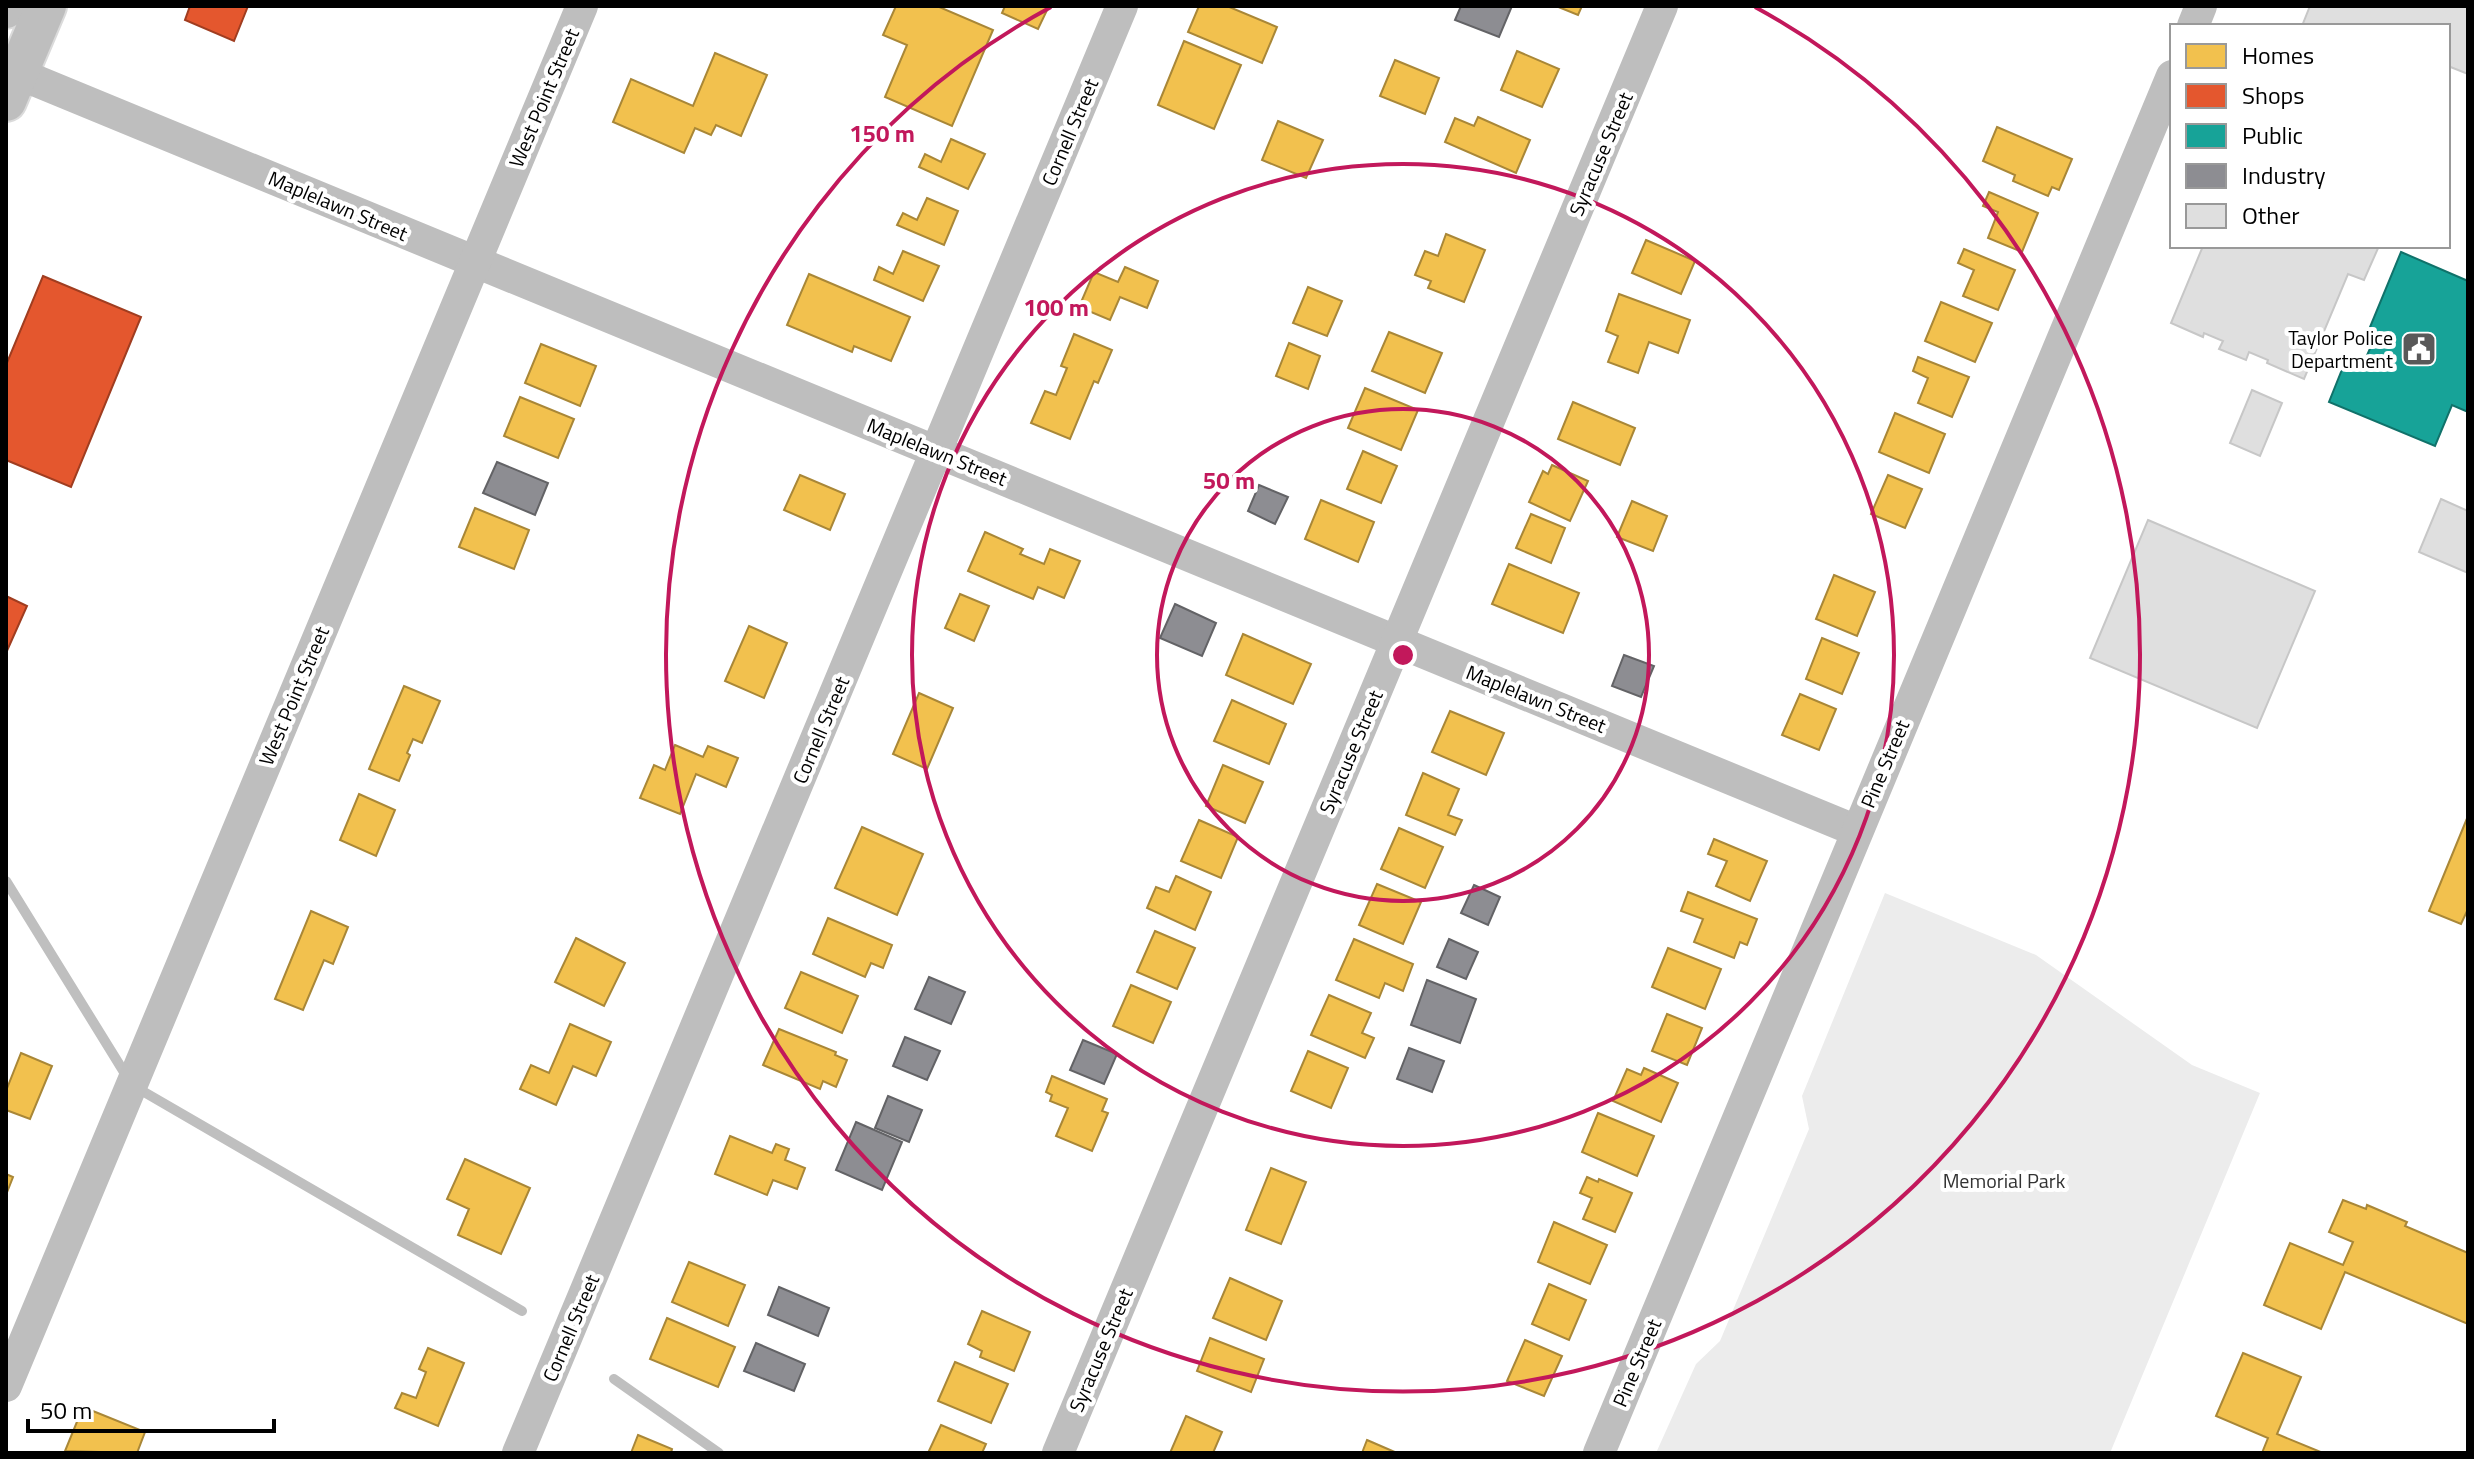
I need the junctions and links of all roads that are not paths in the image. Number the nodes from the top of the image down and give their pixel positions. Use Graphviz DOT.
graph roads {
  1 [pos="46,6"];
  2 [pos="582,6"];
  3 [pos="1122,6"];
  4 [pos="1662,6"];
  5 [pos="2170,81"];
  6 [pos="12,87"];
  7 [pos="475,262"];
  8 [pos="937,452"];
  9 [pos="1397,642"];
  10 [pos="1857,831"];
  11 [pos="6,1386"];
  12 [pos="518,1453"];
  13 [pos="1058,1453"];
  14 [pos="1599,1453"];
  1 -- 6 [label="main road"];
  2 -- 7 [label="street, West Point Street"];
  3 -- 8 [label="street, Cornell Street"];
  4 -- 9 [label="street, Syracuse Street"];
  5 -- 10 [label="street, Pine Street"];
  6 -- 7 [label="street, Maplelawn Street"];
  7 -- 8 [label="street, Maplelawn Street"];
  7 -- 11 [label="street, West Point Street"];
  8 -- 9 [label="street, Maplelawn Street"];
  8 -- 12 [label="street, Cornell Street"];
  9 -- 10 [label="street, Maplelawn Street"];
  9 -- 13 [label="street, Syracuse Street"];
  10 -- 14 [label="street, Pine Street"];
}
